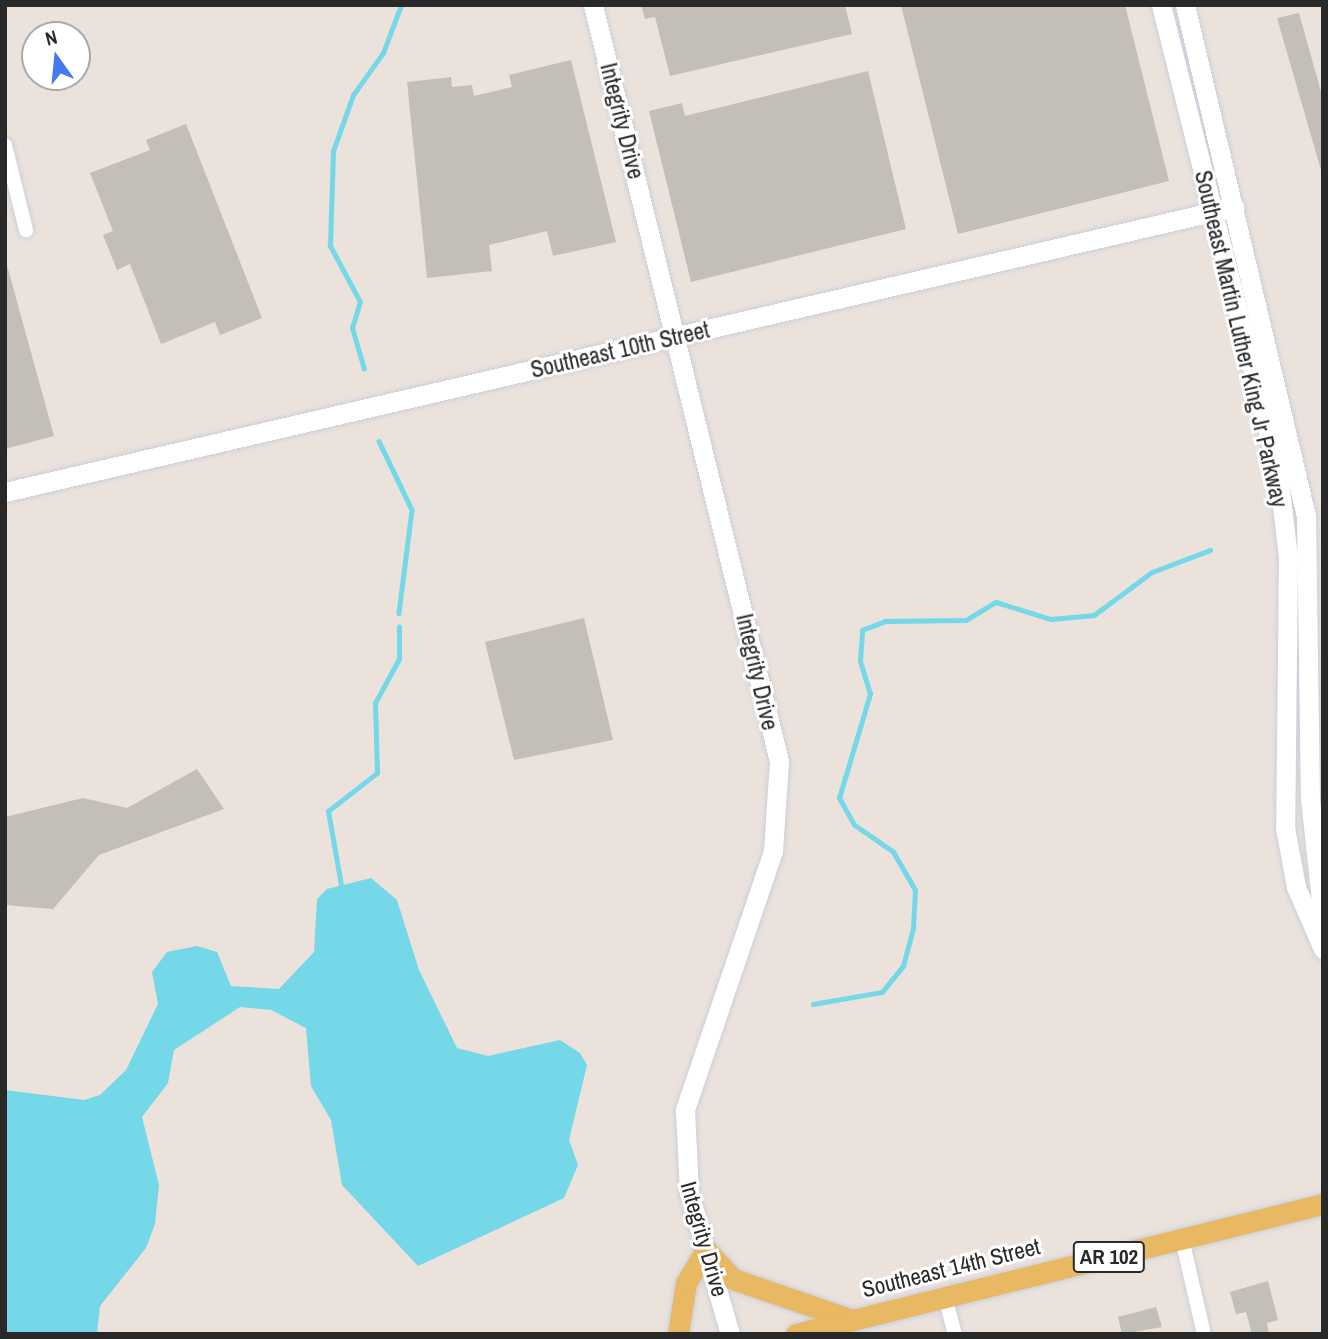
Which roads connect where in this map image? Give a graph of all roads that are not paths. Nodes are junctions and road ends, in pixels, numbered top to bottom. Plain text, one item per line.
1 (593, 5) edge
2 (1161, 5) edge
3 (1185, 5) edge
4 (5, 145) edge
5 (1234, 207) junction
6 (1212, 213) junction
7 (26, 230) dead end
8 (676, 337) junction
9 (5, 492) edge
10 (1316, 922) junction
11 (1323, 949) edge
12 (1323, 1204) edge
13 (1182, 1239) junction
14 (706, 1250) junction
15 (945, 1297) junction
16 (852, 1320) junction
17 (678, 1334) edge
18 (730, 1334) edge
19 (796, 1334) edge
20 (955, 1334) edge
21 (1204, 1334) edge

1 - 8 street, Integrity Drive
2 - 6 street, Southeast Martin Luther King Jr Parkway
3 - 5 street, Southeast Martin Luther King Jr Parkway
4 - 7 street
5 - 6 street, Southeast 10th Street
5 - 10 street, Southeast Martin Luther King Jr Parkway
6 - 8 street, Southeast 10th Street
6 - 10 street, Southeast Martin Luther King Jr Parkway
8 - 9 street, Southeast 10th Street
8 - 14 street, Integrity Drive
10 - 11 street, Southeast Martin Luther King Jr Parkway
12 - 13 main road, Southeast 14th Street / AR 102
13 - 15 main road, Southeast 14th Street / AR 102
13 - 21 street
14 - 16 main road
14 - 17 main road
14 - 18 street, Integrity Drive
15 - 16 main road, Southeast 14th Street / AR 102
15 - 20 street
16 - 19 main road, Southeast 14th Street / AR 102

